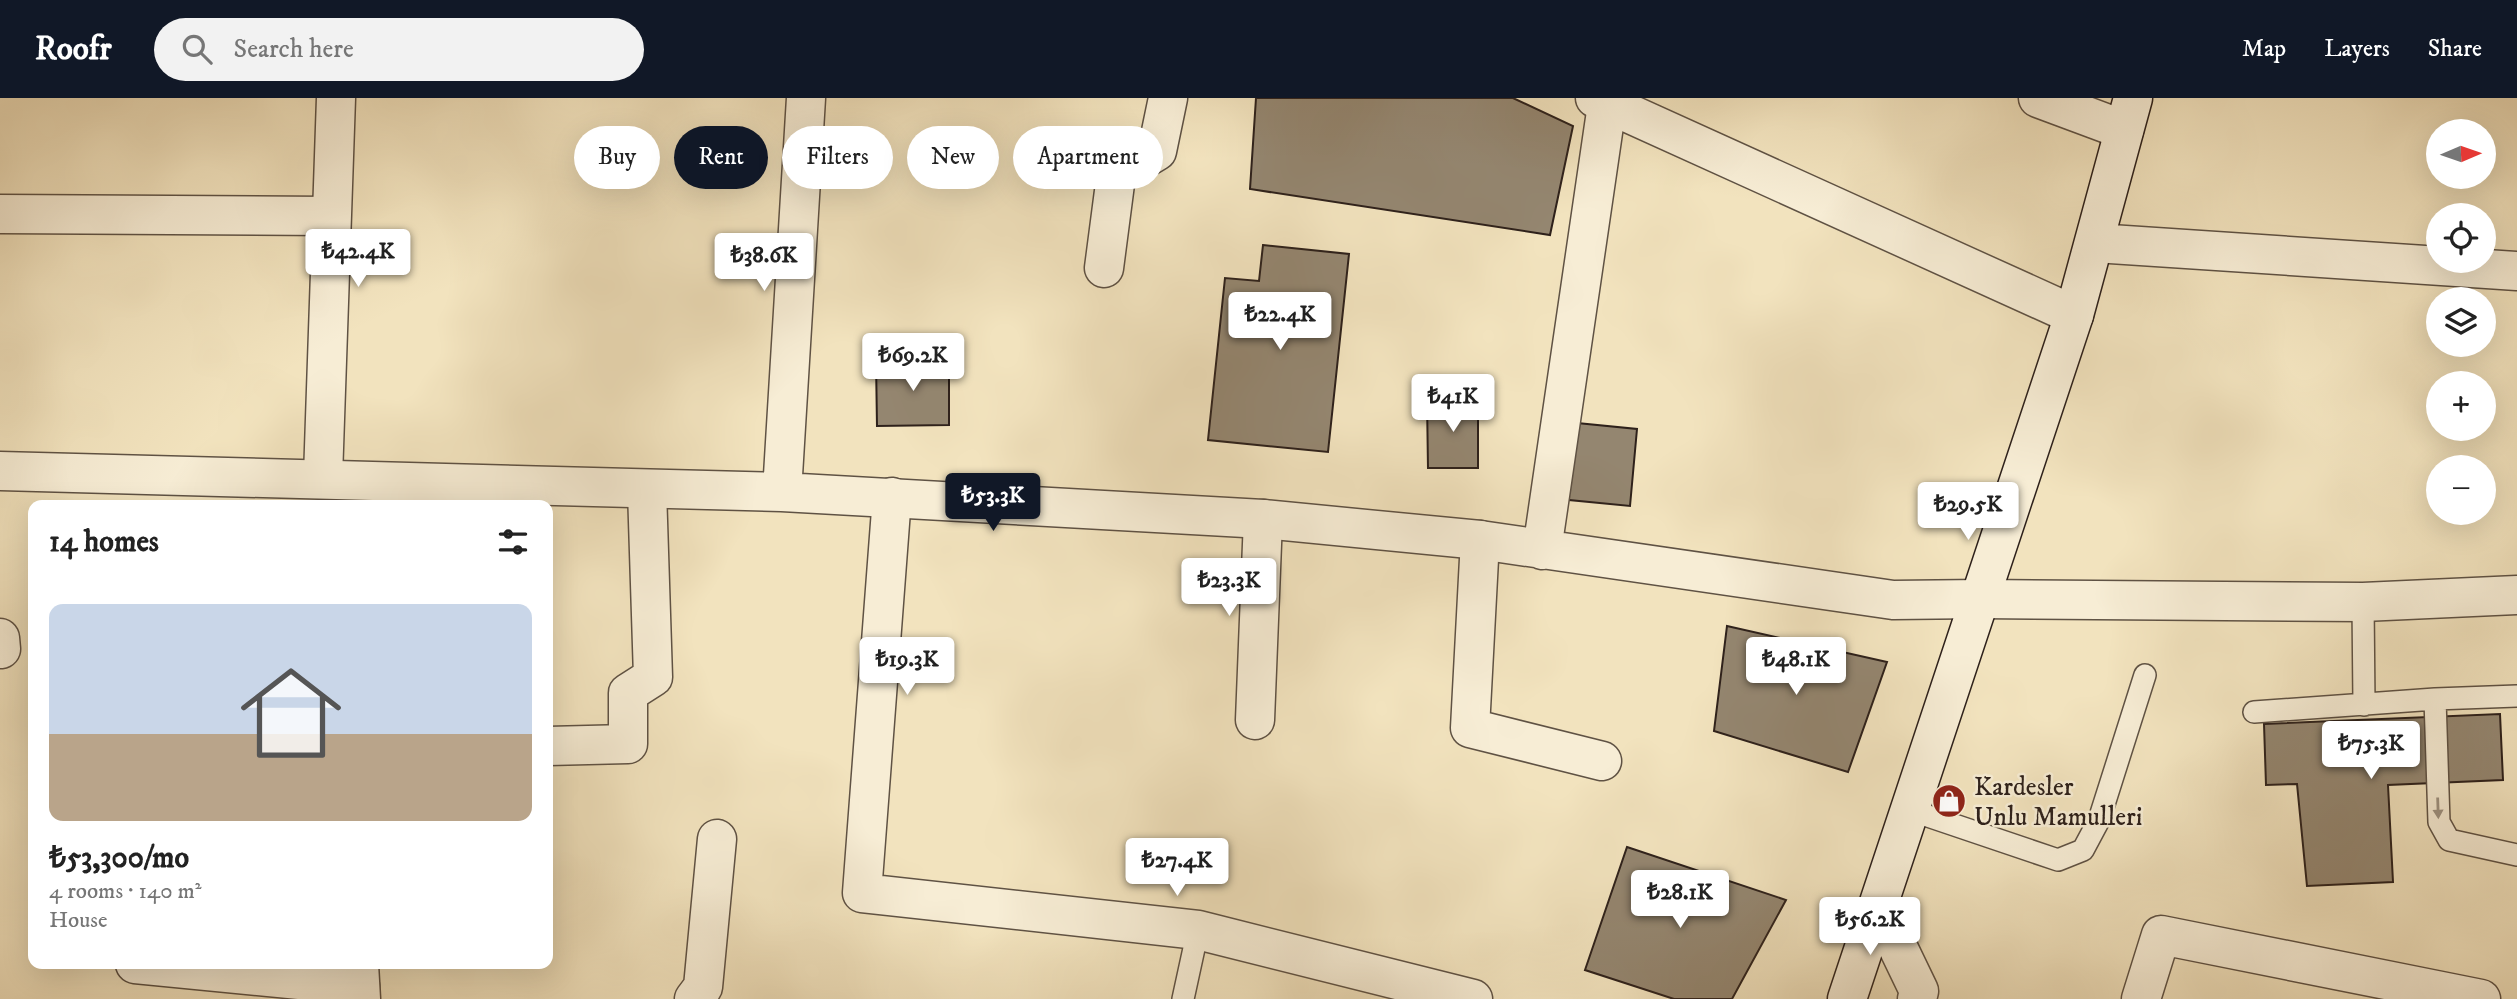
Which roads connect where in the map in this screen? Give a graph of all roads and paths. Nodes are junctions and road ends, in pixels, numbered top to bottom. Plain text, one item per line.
1 (336, 98) edge
2 (806, 98) edge
3 (1168, 98) edge
4 (2038, 98) edge
5 (1603, 100) edge
6 (2128, 114) edge
7 (0, 214) edge
8 (330, 216) junction
9 (2095, 243) junction
10 (1104, 268) dead end
11 (2517, 271) edge
12 (2074, 315) junction
13 (0, 471) edge
14 (647, 490) junction
15 (324, 492) edge
16 (782, 492) junction
17 (892, 497) junction
18 (1263, 519) junction
19 (1480, 540) junction
20 (1542, 550) junction
21 (2517, 595) edge
22 (1981, 599) junction
23 (2364, 602) junction
24 (0, 638) edge
25 (1, 649) edge
26 (2145, 675) dead end
27 (2517, 696) edge
28 (2435, 699) junction
29 (2364, 705) junction
30 (2254, 712) dead end
31 (1255, 720) dead end
32 (553, 746) edge
33 (1602, 761) dead end
34 (1910, 810) junction
35 (717, 839) dead end
36 (2517, 855) edge
37 (1878, 908) junction
38 (1198, 930) junction
39 (194, 969) edge
40 (360, 983) edge
41 (694, 999) edge
42 (1183, 999) edge
43 (1473, 999) edge
44 (1847, 999) edge
45 (1916, 999) edge
46 (2141, 999) edge
47 (2481, 999) edge

1 - 8 street
2 - 16 street
3 - 10 street
4 - 6 street
5 - 12 street
5 - 20 street
6 - 9 street
7 - 8 street
8 - 15 street
9 - 11 street
9 - 12 street
12 - 22 street
13 - 15 street
14 - 15 street
14 - 16 street
14 - 32 street
16 - 17 street
17 - 18 street
17 - 38 street
18 - 19 street
18 - 31 street
19 - 20 street
19 - 33 street
20 - 22 street
21 - 23 street
22 - 23 street
22 - 34 street
23 - 29 lane
24 - 25 street
26 - 34 lane
27 - 28 lane
28 - 29 lane
28 -> 36 lane
29 - 30 lane
34 - 37 street
35 - 41 street
37 - 44 street
37 - 45 street
38 - 42 lane
38 - 43 street
39 - 40 street
46 - 47 street

